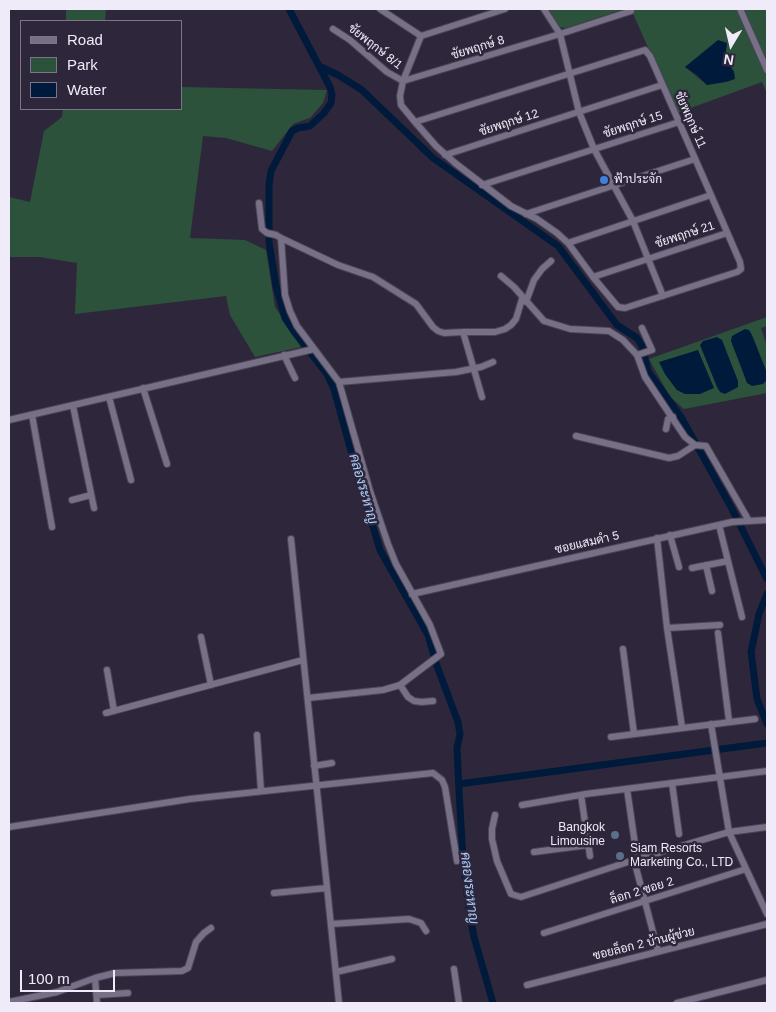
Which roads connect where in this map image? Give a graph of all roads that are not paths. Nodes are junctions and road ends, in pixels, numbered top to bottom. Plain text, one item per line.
1 (380, 9) edge
2 (505, 9) edge
3 (544, 9) edge
4 (740, 9) edge
5 (631, 11) dead end
6 (333, 30) dead end
7 (560, 34) junction
8 (421, 36) junction
9 (767, 70) edge
10 (569, 74) junction
11 (404, 81) junction
12 (662, 85) junction
13 (579, 112) junction
14 (415, 122) junction
15 (679, 122) junction
16 (594, 149) junction
17 (445, 155) junction
18 (695, 159) junction
19 (482, 185) junction
20 (615, 185) junction
21 (711, 195) junction
22 (259, 203) dead end
23 (526, 214) junction
24 (633, 221) junction
25 (727, 233) junction
26 (278, 236) junction
27 (568, 243) junction
28 (649, 259) junction
29 (551, 261) dead end
30 (501, 276) dead end
31 (592, 277) junction
32 (663, 296) junction
33 (524, 300) junction
34 (642, 328) dead end
35 (463, 332) junction
36 (310, 350) junction
37 (284, 355) junction
38 (637, 355) junction
39 (493, 362) dead end
40 (473, 369) junction
41 (295, 378) dead end
42 (339, 382) junction
43 (143, 388) junction
44 (109, 397) junction
45 (482, 397) dead end
46 (72, 406) junction
47 (32, 415) junction
48 (673, 417) junction
49 (9, 420) edge
50 (666, 429) dead end
51 (576, 436) dead end
52 (695, 445) junction
53 (167, 464) dead end
54 (131, 480) dead end
55 (91, 495) junction
56 (72, 500) dead end
57 (94, 508) dead end
58 (767, 520) edge
59 (749, 521) junction
60 (719, 525) junction
61 (52, 527) dead end
62 (670, 535) junction
63 (658, 538) junction
64 (291, 539) dead end
65 (728, 561) junction
66 (706, 565) junction
67 (679, 567) dead end
68 (692, 568) dead end
69 (712, 591) dead end
70 (412, 594) junction
71 (742, 617) dead end
72 (720, 625) dead end
73 (667, 628) junction
74 (718, 633) dead end
75 (202, 637) dead end
76 (623, 649) dead end
77 (303, 660) junction
78 (107, 670) dead end
79 (211, 685) junction
80 (400, 685) junction
81 (308, 698) junction
82 (433, 701) dead end
83 (755, 718) dead end
84 (729, 722) junction
85 (711, 724) junction
86 (682, 727) junction
87 (634, 734) junction
88 (257, 735) dead end
89 (610, 737) dead end
90 (332, 763) dead end
91 (314, 766) junction
92 (767, 770) edge
93 (718, 778) junction
94 (672, 783) junction
95 (316, 784) junction
96 (627, 789) junction
97 (261, 791) junction
98 (581, 795) junction
99 (522, 805) dead end
100 (495, 815) dead end
101 (767, 826) edge
102 (9, 827) edge
103 (729, 832) junction
104 (679, 834) dead end
105 (588, 845) junction
106 (636, 851) dead end
107 (534, 852) dead end
108 (590, 856) dead end
109 (634, 860) junction
110 (457, 861) dead end
111 (746, 869) junction
112 (327, 888) junction
113 (274, 893) dead end
114 (645, 902) junction
115 (767, 914) edge
116 (331, 924) junction
117 (767, 924) edge
118 (211, 928) dead end
119 (426, 931) dead end
120 (544, 933) dead end
121 (658, 951) junction
122 (392, 959) dead end
123 (454, 969) dead end
124 (336, 972) junction
125 (95, 978) junction
126 (767, 980) edge
127 (526, 986) dead end
128 (128, 993) dead end
129 (96, 995) junction
130 (9, 1002) edge
131 (97, 1003) edge
132 (339, 1003) edge
133 (459, 1003) edge
134 (677, 1003) edge

1 - 8 street
2 - 8 street
3 - 7 street
4 - 9 street
5 - 7 street, ชัยพฤกษ์ 8
6 - 11 street, ชัยพฤกษ์ 8/1
7 - 10 street
7 - 11 street, ชัยพฤกษ์ 8
8 - 11 street
10 - 12 street, ชัยพฤกษ์ 11
10 - 13 street
10 - 14 street
11 - 14 street
12 - 13 street, ชัยพฤกษ์ 12
12 - 15 street, ชัยพฤกษ์ 11
13 - 16 street
13 - 17 street, ชัยพฤกษ์ 12
14 - 17 street
15 - 16 street, ชัยพฤกษ์ 15
15 - 18 street, ชัยพฤกษ์ 11
16 - 19 street, ชัยพฤกษ์ 15
16 - 20 street
17 - 19 street
18 - 20 street
18 - 21 street, ชัยพฤกษ์ 11
19 - 23 street
20 - 23 street
20 - 24 street
21 - 24 street
21 - 25 street, ชัยพฤกษ์ 11
22 - 26 street
23 - 27 street
24 - 27 street
24 - 28 street
25 - 28 street, ชัยพฤกษ์ 21
25 - 32 street, ชัยพฤกษ์ 11
26 - 35 street
26 - 36 street
27 - 31 street
28 - 31 street, ชัยพฤกษ์ 21
28 - 32 street
29 - 33 street
30 - 33 street
31 - 32 street
33 - 35 street
33 - 38 street
34 - 38 street
35 - 40 street
36 - 37 street
36 - 42 street
37 - 41 street
37 - 43 street
38 - 48 street
39 - 40 street
40 - 42 street
40 - 45 street
42 - 70 street
43 - 44 street
43 - 53 street
44 - 46 street
44 - 54 street
46 - 47 street
46 - 55 street
47 - 49 street
47 - 61 street
48 - 50 street
48 - 52 street
51 - 52 street
52 - 59 street
55 - 56 street
55 - 57 street
58 - 59 street, ซอยแสมดำ 5
59 - 60 street, ซอยแสมดำ 5
60 - 62 street, ซอยแสมดำ 5
60 - 65 street
62 - 63 street, ซอยแสมดำ 5
62 - 67 street
63 - 70 street, ซอยแสมดำ 5
63 - 73 street
64 - 77 street
65 - 66 street
65 - 71 street
66 - 68 street
66 - 69 street
70 - 80 street
72 - 73 street
73 - 86 street
74 - 84 street
75 - 79 street
76 - 87 street
77 - 79 street
77 - 81 street
78 - 79 street
80 - 81 street
80 - 82 street
81 - 91 street
83 - 84 street
84 - 85 street
85 - 86 street
85 - 93 street
86 - 87 street
87 - 89 street
88 - 97 street
90 - 91 street
91 - 95 street
92 - 93 street
93 - 94 street
93 - 103 street
94 - 96 street
94 - 104 street
95 - 97 street
95 - 110 street
95 - 112 street
96 - 98 street
96 - 106 street
97 - 102 street
98 - 99 street
98 - 105 street
100 - 109 street
101 - 103 street
103 - 109 street
103 - 111 street
105 - 107 street
105 - 108 street
109 - 114 street
111 - 114 street, ล็อก 2 ซอย 2
111 - 115 street
112 - 113 street
112 - 116 street
114 - 120 street, ล็อก 2 ซอย 2
114 - 121 street
116 - 119 street
116 - 124 street
117 - 121 street, ซอยล็อก 2 บ้านผู้ช่วย
118 - 125 street
121 - 127 street, ซอยล็อก 2 บ้านผู้ช่วย
122 - 124 street
123 - 133 street
124 - 132 street
125 - 129 street
125 - 130 street
126 - 134 street
128 - 129 street
129 - 131 street

